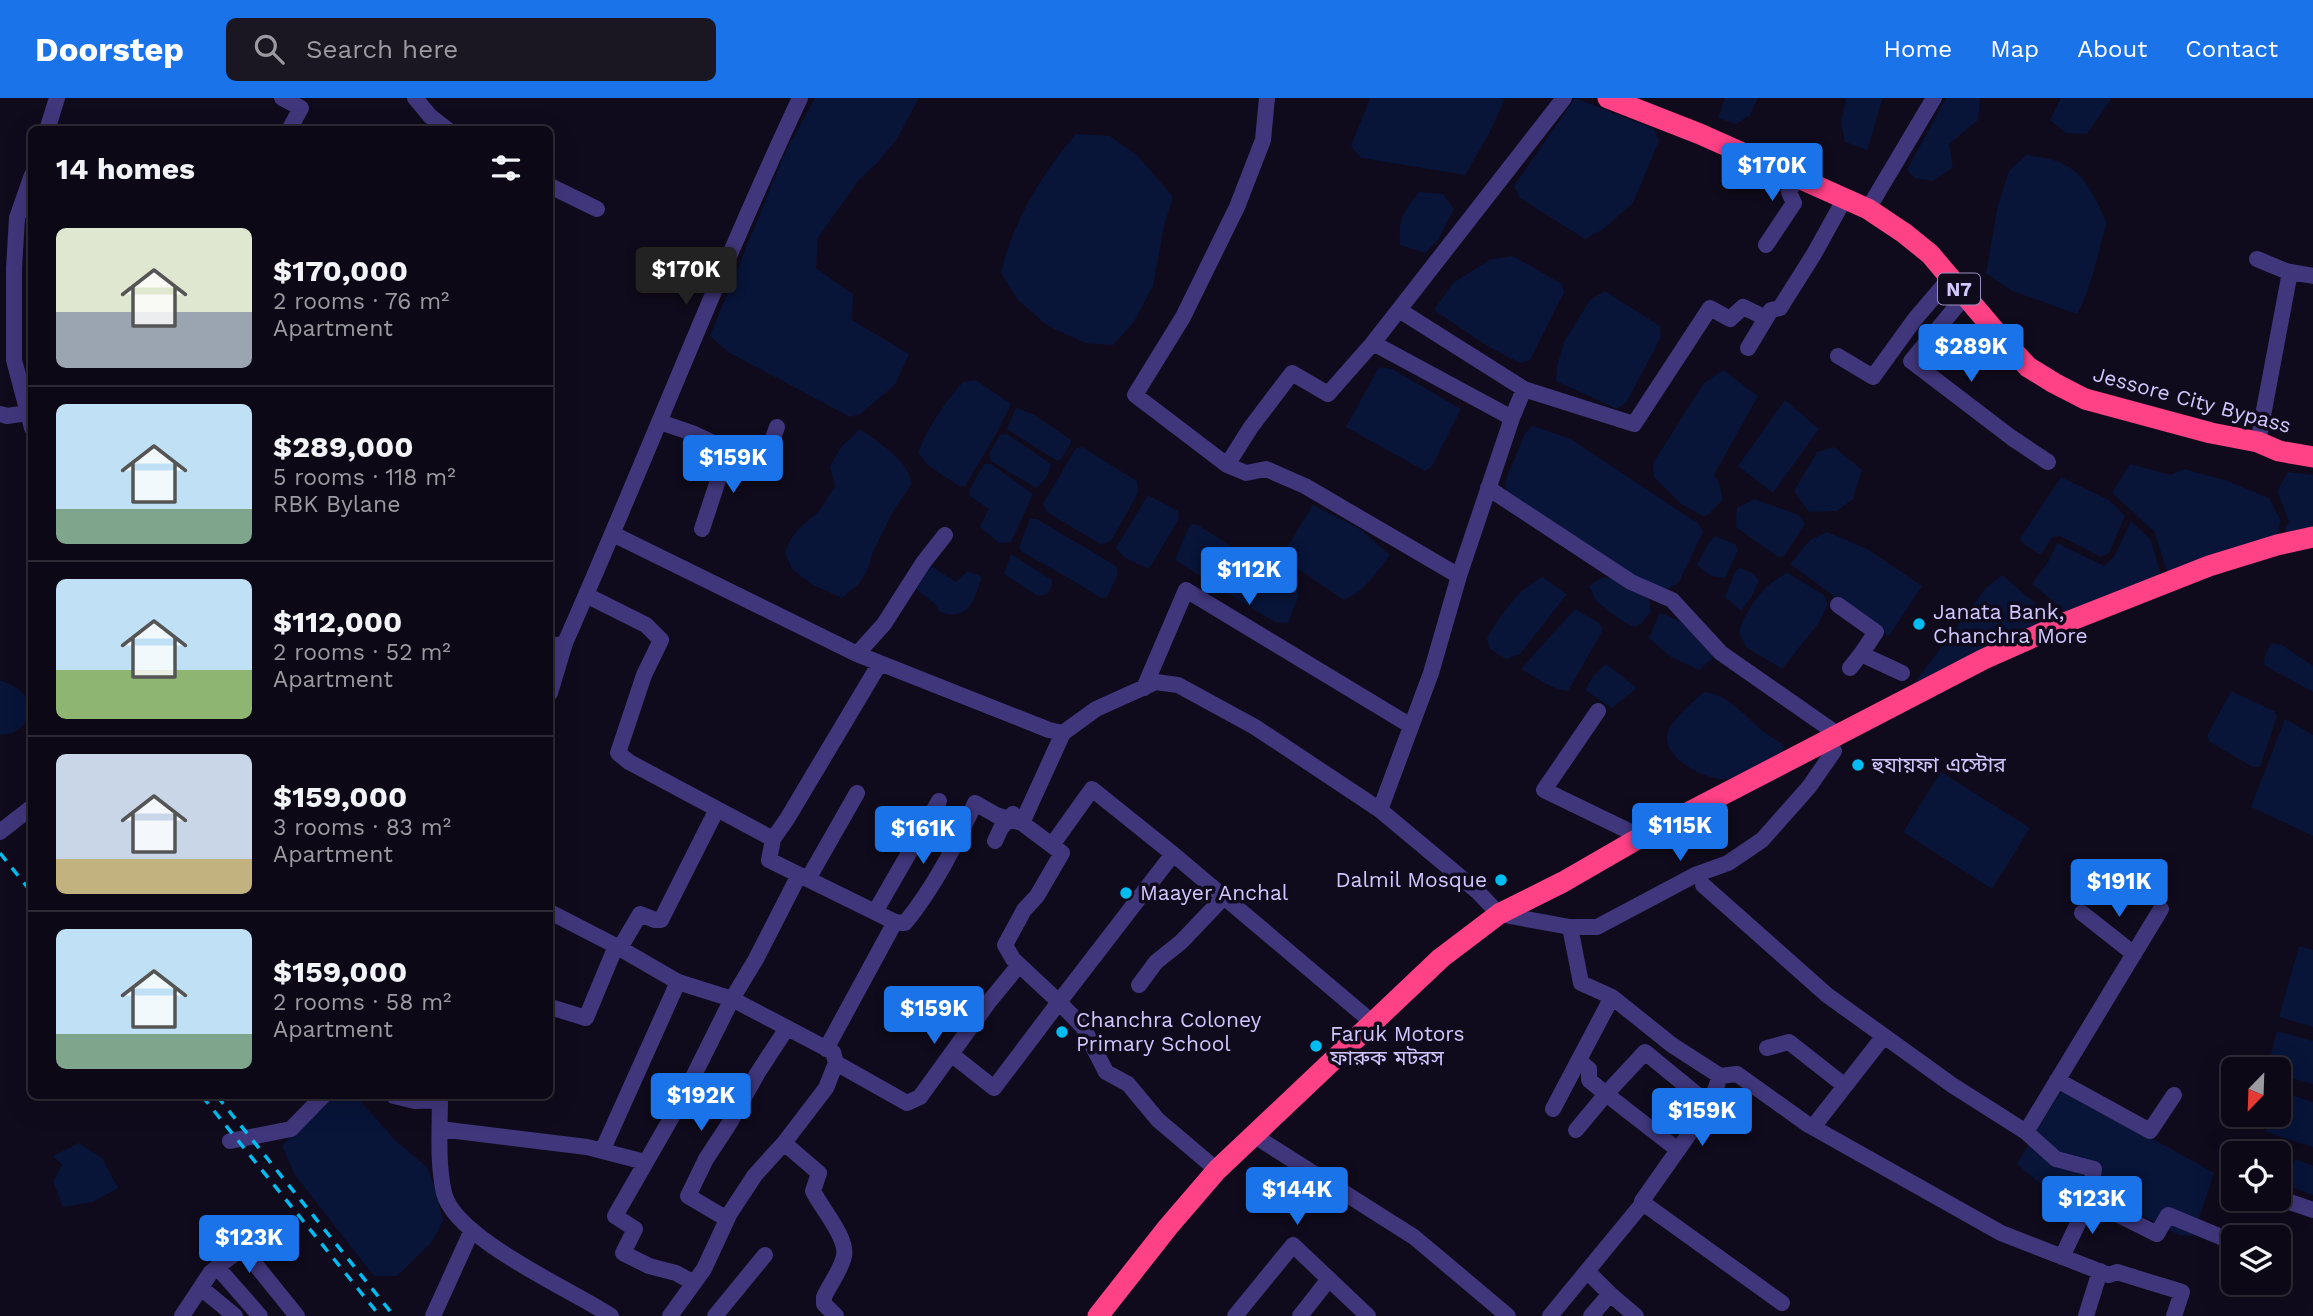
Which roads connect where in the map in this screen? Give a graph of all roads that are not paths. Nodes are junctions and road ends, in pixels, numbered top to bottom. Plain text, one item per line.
1 (57, 98) edge
2 (282, 98) edge
3 (415, 98) edge
4 (800, 98) edge
5 (1267, 98) edge
6 (1564, 98) edge
7 (1608, 98) edge
8 (1934, 98) edge
9 (48, 126) edge
10 (291, 126) edge
11 (443, 126) edge
12 (1797, 177) junction
13 (28, 186) edge
14 (553, 187) edge
15 (1845, 198) junction
16 (597, 209) dead end
17 (1868, 209) junction
18 (0, 222) edge
19 (16, 235) junction
20 (1766, 245) dead end
21 (2257, 259) dead end
22 (2290, 272) junction
23 (2313, 276) edge
24 (1950, 278) junction
25 (1965, 296) junction
26 (1399, 310) junction
27 (1373, 344) junction
28 (1894, 348) junction
29 (1838, 356) dead end
30 (1911, 361) junction
31 (1524, 389) junction
32 (28, 408) edge
33 (28, 411) edge
34 (0, 414) edge
35 (1511, 418) junction
36 (660, 422) junction
37 (777, 427) dead end
38 (2258, 442) junction
39 (728, 450) junction
40 (2313, 457) edge
41 (2048, 462) dead end
42 (1227, 465) junction
43 (1488, 488) junction
44 (702, 529) dead end
45 (614, 534) junction
46 (945, 535) dead end
47 (2313, 537) edge
48 (2313, 548) edge
49 (1459, 576) junction
50 (586, 595) junction
51 (1838, 606) dead end
52 (557, 645) edge
53 (857, 654) junction
54 (1861, 654) junction
55 (880, 663) junction
56 (1850, 668) dead end
57 (553, 672) edge
58 (1902, 673) dead end
59 (1144, 688) junction
60 (1598, 711) dead end
61 (1411, 726) junction
62 (1063, 733) junction
63 (1837, 743) junction
64 (857, 793) dead end
65 (939, 801) dead end
66 (1032, 801) junction
67 (717, 809) junction
68 (28, 810) edge
69 (1380, 810) junction
70 (1022, 823) junction
71 (0, 832) edge
72 (1642, 837) junction
73 (773, 839) junction
74 (995, 841) dead end
75 (1052, 845) junction
76 (1173, 854) junction
77 (803, 877) junction
78 (1703, 885) dead end
79 (1224, 897) junction
80 (2161, 909) dead end
81 (874, 912) junction
82 (2082, 913) dead end
83 (553, 914) edge
84 (1508, 915) junction
85 (895, 922) junction
86 (1570, 927) junction
87 (618, 947) junction
88 (2134, 954) junction
89 (1019, 965) junction
90 (678, 982) junction
91 (1139, 985) dead end
92 (1612, 997) junction
93 (732, 999) junction
94 (1059, 1002) junction
95 (553, 1008) edge
96 (1372, 1022) junction
97 (787, 1028) junction
98 (1884, 1036) junction
99 (1768, 1048) dead end
100 (826, 1049) junction
101 (951, 1054) junction
102 (1578, 1060) junction
103 (836, 1063) junction
104 (1720, 1076) junction
105 (2057, 1080) junction
106 (1846, 1086) junction
107 (1606, 1094) junction
108 (2174, 1095) dead end
109 (320, 1099) edge
110 (407, 1099) edge
111 (432, 1099) edge
112 (440, 1099) edge
113 (1712, 1107) junction
114 (1553, 1109) dead end
115 (1813, 1127) junction
116 (440, 1129) junction
117 (1576, 1130) dead end
118 (2026, 1132) junction
119 (1261, 1140) junction
120 (230, 1141) dead end
121 (784, 1143) junction
122 (603, 1149) junction
123 (1678, 1150) junction
124 (645, 1162) junction
125 (1217, 1170) junction
126 (2088, 1200) junction
127 (1642, 1201) dead end
128 (2291, 1202) edge
129 (2313, 1210) edge
130 (727, 1219) junction
131 (472, 1230) junction
132 (2221, 1237) edge
133 (765, 1255) dead end
134 (2062, 1257) junction
135 (217, 1267) junction
136 (1587, 1271) junction
137 (2100, 1271) junction
138 (1329, 1279) junction
139 (694, 1283) junction
140 (201, 1288) junction
141 (275, 1288) junction
142 (1610, 1294) junction
143 (1782, 1303) dead end
144 (251, 1313) edge
145 (721, 1314) edge
146 (182, 1316) edge
147 (236, 1316) edge
148 (297, 1316) edge
149 (433, 1316) edge
150 (611, 1316) edge
151 (670, 1316) edge
152 (836, 1316) edge
153 (1098, 1316) edge
154 (1111, 1316) edge
155 (1235, 1316) edge
156 (1300, 1316) edge
157 (1367, 1316) edge
158 (1508, 1316) edge
159 (1550, 1316) edge
160 (1591, 1316) edge
161 (1636, 1316) edge
162 (2085, 1316) edge
163 (2174, 1316) edge

1 - 9 street
2 - 10 street
3 - 11 street
4 - 36 street
5 - 42 street
6 - 26 street
7 - 12 highway, Jessore City Bypass / N7
8 - 17 street
12 - 15 highway, Jessore City Bypass / N7
12 - 20 street
13 - 19 street
14 - 16 street
15 - 17 highway, Jessore City Bypass / N7
15 - 31 street
17 - 24 highway, Jessore City Bypass / N7
18 - 19 street
19 - 32 street
21 - 22 street
22 - 23 street
22 - 38 street
24 - 25 highway, Jessore City Bypass / N7
24 - 28 street
25 - 30 street
25 - 38 highway, Jessore City Bypass / N7
26 - 27 street
26 - 31 street
27 - 35 street
27 - 42 street
28 - 29 street
28 - 30 street
30 - 41 street
31 - 35 street
33 - 34 street
35 - 43 street
36 - 39 street
36 - 45 street
37 - 39 street
38 - 40 highway, Jessore City Bypass / N7
39 - 44 street
42 - 49 street
43 - 49 street
43 - 63 street
45 - 50 street
45 - 53 street
46 - 53 street
47 - 63 highway
48 - 63 highway
49 - 61 street
50 - 52 street
50 - 67 street
51 - 54 street
52 - 57 street
53 - 55 street
54 - 56 street
54 - 58 street
55 - 62 street
55 - 73 street
59 - 61 street
59 - 62 street
59 - 69 street
60 - 72 street
61 - 69 street
62 - 66 street
63 - 72 highway
63 - 84 highway
63 - 86 street
64 - 77 street
65 - 81 street
66 - 70 street
66 - 74 street
67 - 73 street
67 - 87 street
68 - 71 street
69 - 84 street
70 - 75 street
70 - 85 street
72 - 84 highway
73 - 77 street
75 - 76 street
75 - 89 street
76 - 79 street
76 - 94 street
77 - 81 street
77 - 93 street
78 - 98 street
79 - 91 street
79 - 96 street
80 - 88 street
81 - 85 street
82 - 88 street
83 - 87 street
84 - 86 street
84 - 96 highway
84 - 119 highway
85 - 100 street
86 - 92 street
87 - 90 street
87 - 95 street
88 - 105 street
89 - 94 street
89 - 101 street
90 - 93 street
90 - 122 street
92 - 102 street
92 - 104 street
93 - 97 street
93 - 124 street
94 - 101 street
94 - 125 street
96 - 125 highway
97 - 100 street
97 - 130 street
98 - 106 street
98 - 118 street
99 - 106 street
100 - 103 street
101 - 103 street
102 - 107 street
102 - 114 street
103 - 121 street
104 - 113 street
104 - 115 street
105 - 108 street
105 - 118 street
106 - 115 street
107 - 113 street
107 - 117 street
107 - 123 street
109 - 120 street
110 - 111 street
112 - 116 street
113 - 123 street
115 - 134 street
116 - 122 street
116 - 131 street
118 - 126 street
119 - 154 highway
119 - 158 street
121 - 130 street
121 - 152 street
122 - 124 street
123 - 127 street
124 - 139 street
125 - 153 highway
126 - 132 street
126 - 134 street
128 - 129 street
130 - 139 street
131 - 149 street
131 - 150 street
133 - 145 street
134 - 137 street
135 - 140 street
135 - 141 street
135 - 144 street
136 - 142 street
136 - 143 street
136 - 159 street
137 - 162 street
137 - 163 street
138 - 155 street
138 - 156 street
138 - 157 street
139 - 151 street
140 - 146 street
140 - 147 street
141 - 144 street
141 - 148 street
142 - 160 street
142 - 161 street

